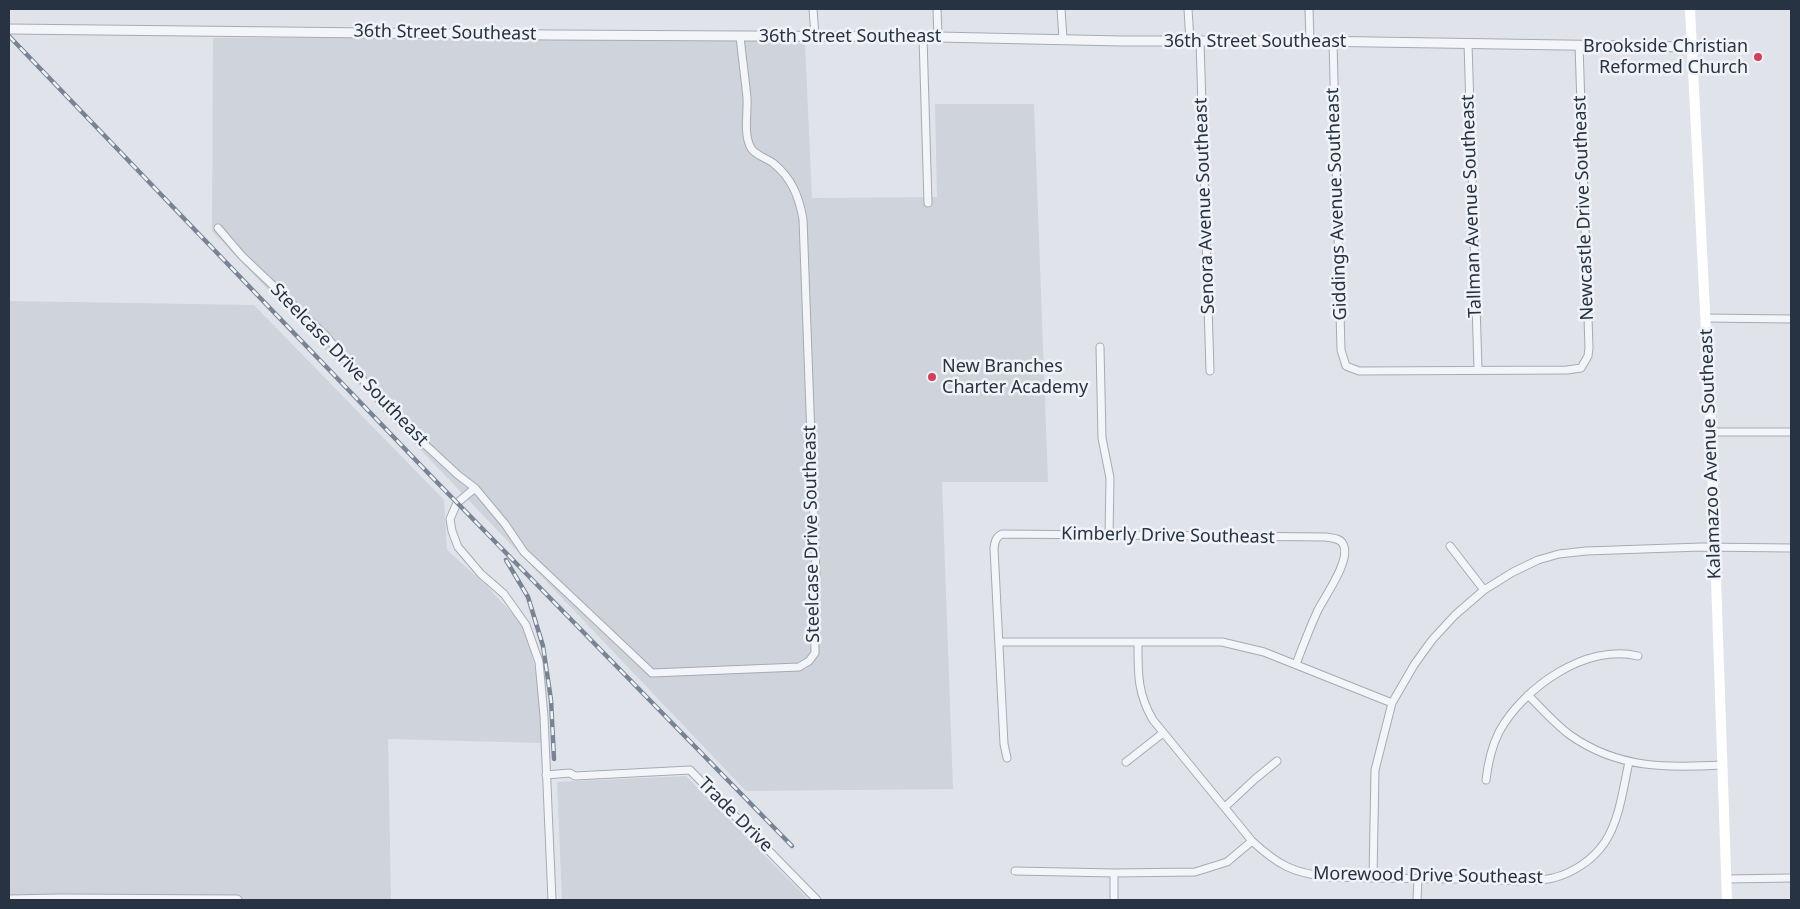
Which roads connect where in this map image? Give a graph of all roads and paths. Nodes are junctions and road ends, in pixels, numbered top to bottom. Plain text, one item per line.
1 (813, 9) edge
2 (937, 9) edge
3 (1061, 9) edge
4 (1188, 9) edge
5 (1309, 9) edge
6 (1690, 9) edge
7 (9, 29) edge
8 (740, 36) junction
9 (815, 36) junction
10 (923, 37) junction
11 (938, 37) junction
12 (1063, 39) junction
13 (1190, 41) junction
14 (1200, 41) junction
15 (1310, 41) junction
16 (1333, 42) junction
17 (1468, 43) junction
18 (1579, 45) junction
19 (1692, 46) junction
20 (928, 203) dead end
21 (218, 228) dead end
22 (1705, 318) junction
23 (1791, 319) edge
24 (1100, 347) dead end
25 (1478, 369) junction
26 (1210, 371) dead end
27 (1711, 432) junction
28 (1791, 432) edge
29 (475, 488) junction
30 (1109, 536) junction
31 (1450, 546) dead end
32 (1714, 547) junction
33 (1791, 548) edge
34 (1484, 590) junction
35 (999, 642) junction
36 (1138, 642) junction
37 (1638, 656) dead end
38 (1296, 664) junction
39 (1528, 695) junction
40 (1392, 703) junction
41 (1163, 733) junction
42 (1007, 758) dead end
43 (1277, 761) dead end
44 (1126, 762) dead end
45 (1629, 762) junction
46 (1722, 765) junction
47 (546, 774) junction
48 (1486, 780) dead end
49 (1225, 807) junction
50 (1252, 841) junction
51 (1015, 871) dead end
52 (1114, 874) junction
53 (1373, 878) junction
54 (1791, 878) edge
55 (1418, 879) junction
56 (1727, 880) junction
57 (9, 900) edge
58 (237, 900) edge
59 (552, 900) edge
60 (817, 900) edge
61 (1114, 900) edge
62 (1417, 900) edge
63 (1727, 900) edge

1 - 9 street
2 - 11 street
3 - 12 street
4 - 13 street
5 - 15 street
6 - 19 main road, Kalamazoo Avenue Southeast
7 - 8 street, 36th Street Southeast
8 - 9 street, 36th Street Southeast
8 - 29 street, Steelcase Drive Southeast
9 - 10 street, 36th Street Southeast
10 - 11 street, 36th Street Southeast
10 - 20 street
11 - 12 street, 36th Street Southeast
12 - 13 street, 36th Street Southeast
13 - 14 street, 36th Street Southeast
14 - 15 street, 36th Street Southeast
14 - 26 street, Senora Avenue Southeast
15 - 16 street, 36th Street Southeast
16 - 17 street, 36th Street Southeast
16 - 25 street, Giddings Avenue Southeast
17 - 18 street, 36th Street Southeast
17 - 25 street, Tallman Avenue Southeast
18 - 19 street, 36th Street Southeast
18 - 25 street, Newcastle Drive Southeast
19 - 22 main road, Kalamazoo Avenue Southeast
21 - 29 street, Steelcase Drive Southeast
22 - 23 street
22 - 27 main road, Kalamazoo Avenue Southeast
24 - 30 street
27 - 28 street
27 - 32 main road, Kalamazoo Avenue Southeast
29 - 47 street
30 - 35 street, Kimberly Drive Southeast
30 - 38 street, Kimberly Drive Southeast
31 - 34 street
32 - 33 street
32 - 34 street
32 - 46 main road, Kalamazoo Avenue Southeast
34 - 40 street
35 - 36 street
35 - 42 street
36 - 38 street
36 - 41 street, Morewood Drive Southeast
37 - 39 street
38 - 40 street
39 - 45 street
39 - 48 street
40 - 53 street
41 - 44 street
41 - 49 street, Morewood Drive Southeast
43 - 49 street
45 - 46 street
45 - 55 street, Morewood Drive Southeast
46 - 56 main road, Kalamazoo Avenue Southeast
47 - 59 street
47 - 60 street, Trade Drive
49 - 50 street, Morewood Drive Southeast
50 - 52 street
50 - 53 street, Morewood Drive Southeast
51 - 52 street
52 - 61 street
53 - 55 street, Morewood Drive Southeast
54 - 56 street
55 - 62 street
56 - 63 main road, Kalamazoo Avenue Southeast
57 - 58 street

